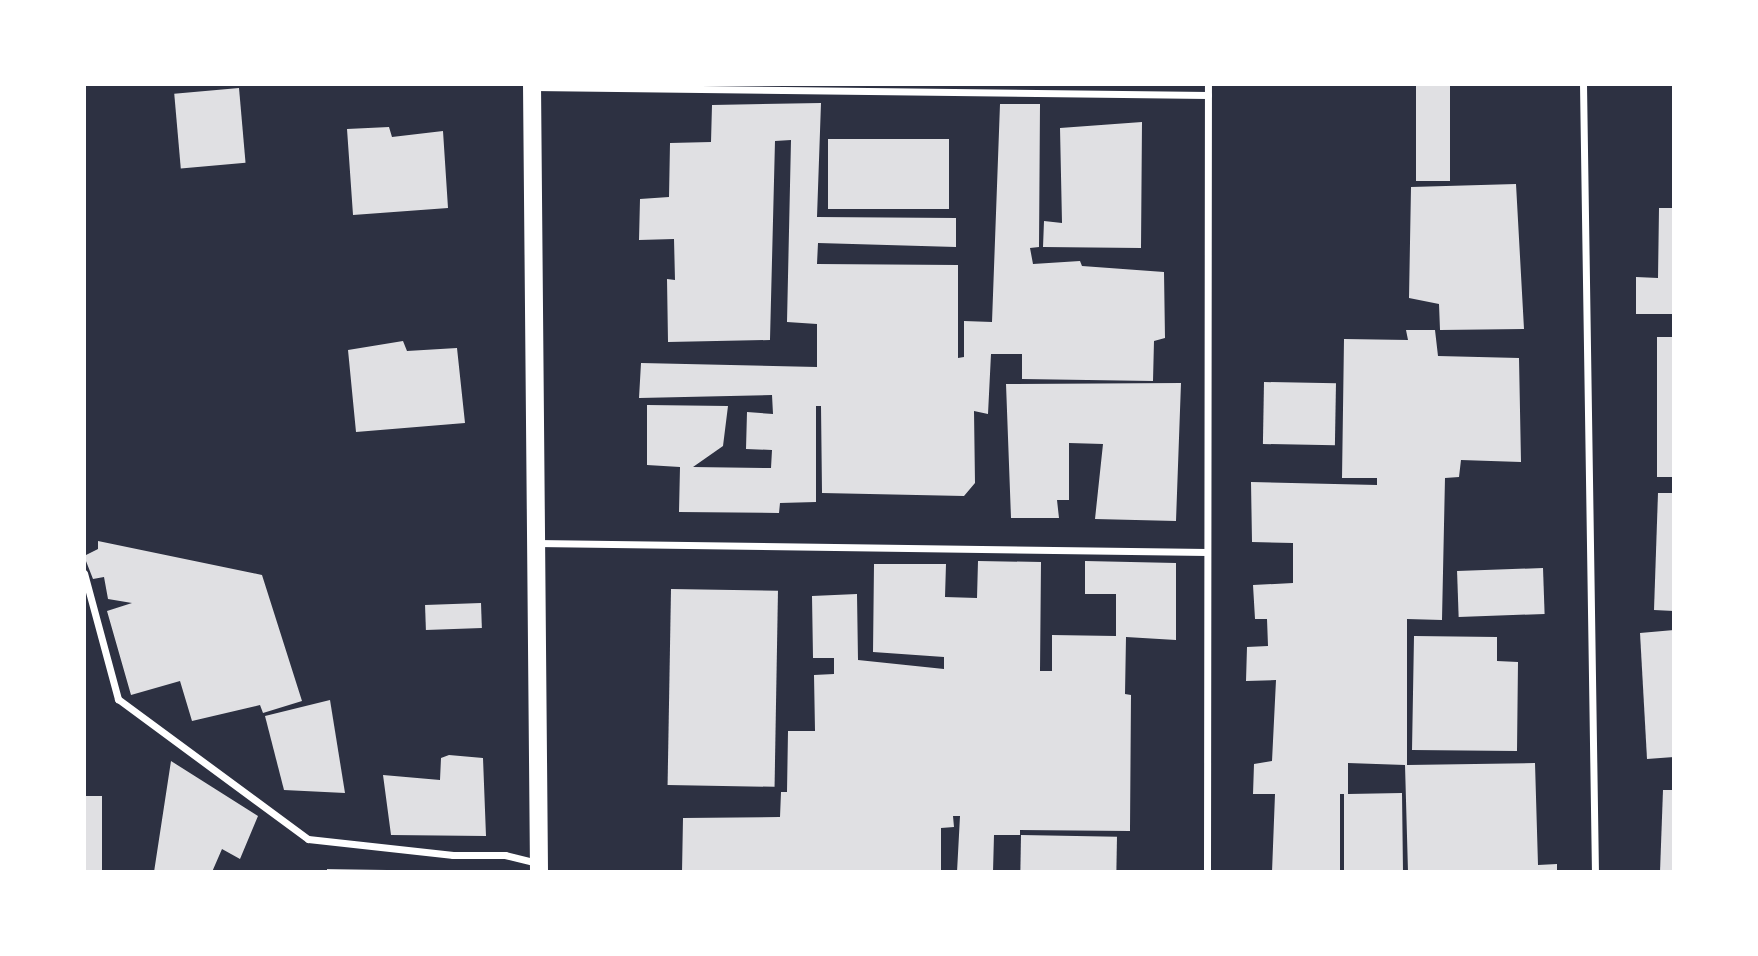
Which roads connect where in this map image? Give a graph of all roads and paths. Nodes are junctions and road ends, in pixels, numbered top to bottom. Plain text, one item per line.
1 (1208, 84) edge
2 (1583, 84) edge
3 (531, 85) edge
4 (1208, 94) junction
5 (533, 543) junction
6 (1208, 552) junction
7 (84, 573) edge
8 (539, 868) edge
9 (1207, 872) edge
10 (1595, 872) edge

1 - 4 street
2 - 10 street
3 - 4 street
3 - 5 main road
4 - 6 street
5 - 6 street
5 - 8 main road
6 - 9 street
7 - 8 street

